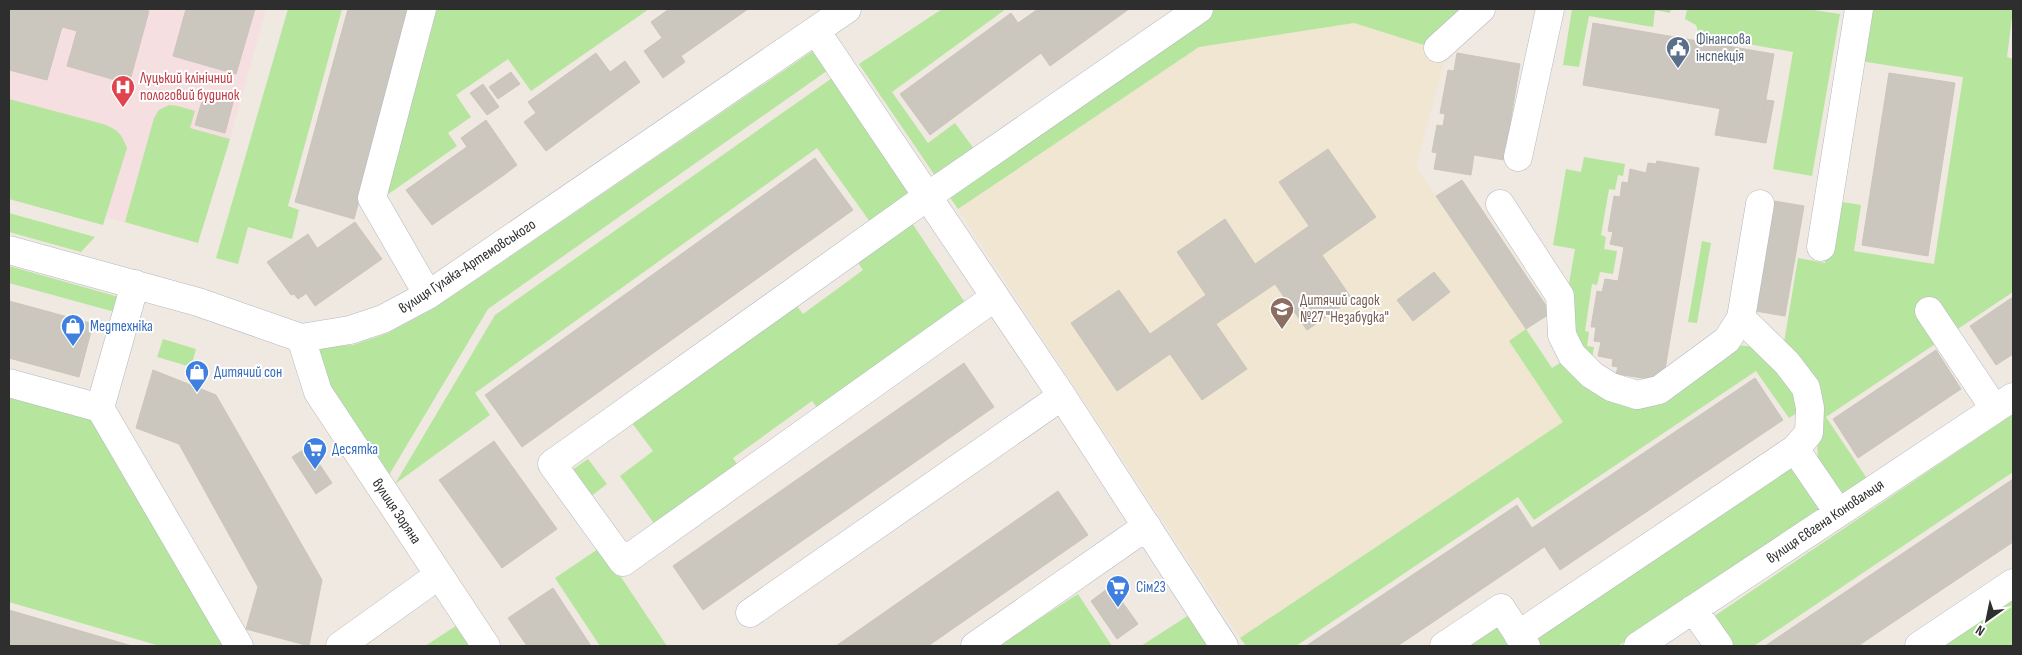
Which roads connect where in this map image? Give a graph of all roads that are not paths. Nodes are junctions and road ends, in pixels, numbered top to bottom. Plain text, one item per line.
1 (422, 9) edge
2 (848, 9) edge
3 (1199, 9) edge
4 (1481, 9) edge
5 (1550, 9) edge
6 (1859, 9) edge
7 (816, 31) junction
8 (1438, 48) dead end
9 (1518, 157) dead end
10 (928, 196) junction
11 (1500, 204) dead end
12 (1760, 204) dead end
13 (1821, 247) dead end
14 (9, 250) edge
15 (135, 284) junction
16 (428, 294) junction
17 (995, 296) junction
18 (1929, 311) dead end
19 (1741, 318) junction
20 (301, 338) junction
21 (9, 384) edge
22 (1062, 396) junction
23 (2004, 402) edge
24 (100, 408) junction
25 (1796, 449) junction
26 (1838, 512) junction
27 (1147, 526) junction
28 (439, 575) junction
29 (2013, 583) edge
30 (1693, 609) junction
31 (750, 613) dead end
32 (1522, 640) edge
33 (239, 646) edge
34 (340, 646) edge
35 (486, 646) edge
36 (975, 646) edge
37 (1224, 646) edge
38 (1444, 646) edge
39 (1638, 646) edge
40 (1719, 646) edge
41 (1919, 646) edge

1 - 16 street
2 - 7 street, вулиця Гулака-Артемовського
3 - 10 street
4 - 8 street
5 - 9 street
6 - 13 street
7 - 10 street
7 - 16 street, вулиця Гулака-Артемовського
10 - 17 street
10 - 17 street
11 - 19 street
12 - 19 street
14 - 15 street, вулиця Гулака-Артемовського
15 - 20 street, вулиця Гулака-Артемовського
15 - 24 street
16 - 20 street, вулиця Гулака-Артемовського
17 - 22 street
18 - 23 street
19 - 25 street
20 - 28 street, вулиця Зоряна
21 - 24 street
22 - 27 street
22 - 31 street
23 - 26 street, вулиця Євгена Коновальця
24 - 33 street
25 - 26 street
25 - 32 street
26 - 30 street, вулиця Євгена Коновальця
27 - 36 street
27 - 37 street
28 - 34 street
28 - 35 street, вулиця Зоряна
29 - 41 street
30 - 39 street, вулиця Євгена Коновальця
30 - 40 street
32 - 38 street

